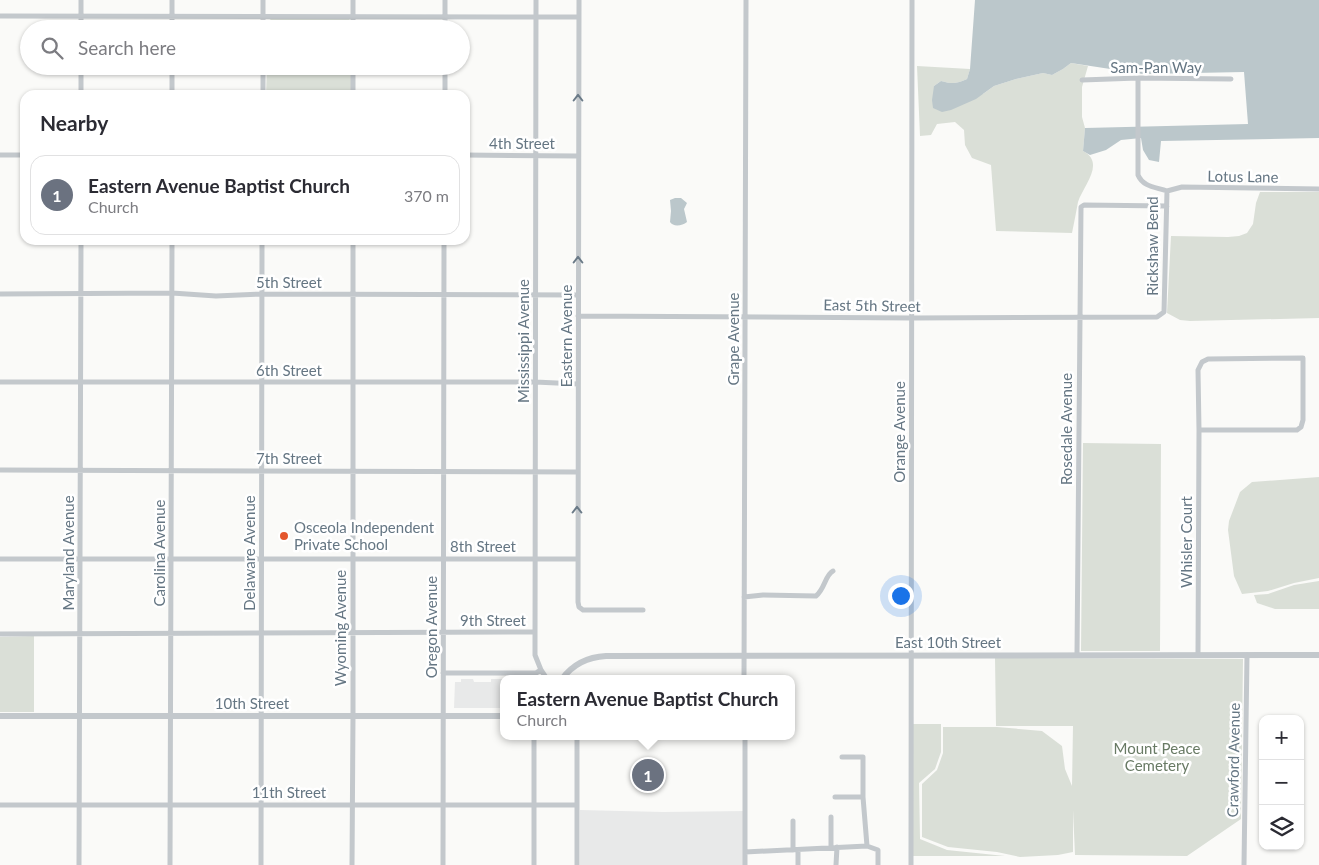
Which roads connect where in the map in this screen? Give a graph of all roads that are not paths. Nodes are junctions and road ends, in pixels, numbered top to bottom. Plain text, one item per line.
1 (81, 0) edge
2 (172, 0) edge
3 (264, 0) edge
4 (353, 0) edge
5 (445, 0) edge
6 (536, 0) edge
7 (578, 0) edge
8 (746, 0) edge
9 (912, 0) edge
10 (0, 16) edge
11 (81, 16) junction
12 (172, 16) junction
13 (264, 16) junction
14 (353, 16) junction
15 (445, 16) junction
16 (536, 17) junction
17 (579, 17) junction
18 (81, 20) edge
19 (172, 20) edge
20 (264, 20) edge
21 (353, 20) edge
22 (445, 20) edge
23 (81, 75) edge
24 (172, 75) edge
25 (263, 75) edge
26 (353, 75) edge
27 (445, 75) edge
28 (1138, 78) junction
29 (1231, 79) dead end
30 (1082, 80) dead end
31 (81, 90) edge
32 (172, 90) edge
33 (263, 90) edge
34 (353, 90) edge
35 (445, 90) edge
36 (0, 155) edge
37 (20, 155) edge
38 (470, 155) edge
39 (536, 156) junction
40 (578, 156) junction
41 (1319, 189) edge
42 (1167, 191) junction
43 (1167, 206) junction
44 (81, 245) edge
45 (172, 245) edge
46 (262, 245) edge
47 (353, 245) edge
48 (444, 245) edge
49 (0, 294) edge
50 (80, 294) junction
51 (172, 294) junction
52 (262, 294) junction
53 (353, 294) junction
54 (444, 294) junction
55 (535, 295) junction
56 (578, 295) junction
57 (1164, 312) joint
58 (578, 316) junction
59 (746, 316) junction
60 (912, 318) junction
61 (1079, 318) junction
62 (172, 381) junction
63 (0, 382) edge
64 (81, 382) junction
65 (261, 382) junction
66 (535, 382) junction
67 (353, 383) junction
68 (444, 383) junction
69 (578, 384) junction
70 (1199, 430) junction
71 (0, 470) edge
72 (80, 470) junction
73 (171, 470) junction
74 (261, 470) junction
75 (353, 471) junction
76 (444, 471) junction
77 (535, 471) junction
78 (578, 472) junction
79 (535, 558) junction
80 (0, 559) edge
81 (80, 559) junction
82 (171, 559) junction
83 (261, 559) junction
84 (352, 559) junction
85 (444, 559) junction
86 (577, 559) junction
87 (833, 571) dead end
88 (744, 597) junction
89 (643, 610) dead end
90 (352, 632) junction
91 (444, 632) junction
92 (535, 632) junction
93 (171, 633) junction
94 (261, 633) junction
95 (0, 634) edge
96 (80, 634) junction
97 (1077, 654) junction
98 (1198, 654) junction
99 (1247, 654) junction
100 (911, 655) junction
101 (1319, 655) edge
102 (744, 656) junction
103 (541, 670) junction
104 (443, 673) junction
105 (544, 675) edge
106 (565, 675) edge
107 (744, 675) edge
108 (80, 715) junction
109 (0, 716) edge
110 (171, 716) junction
111 (261, 716) junction
112 (354, 716) junction
113 (500, 716) edge
114 (443, 717) junction
115 (534, 740) edge
116 (577, 740) edge
117 (745, 740) edge
118 (842, 757) dead end
119 (835, 796) dead end
120 (864, 797) junction
121 (171, 804) junction
122 (261, 804) junction
123 (443, 804) junction
124 (0, 805) edge
125 (80, 805) junction
126 (352, 805) junction
127 (534, 805) junction
128 (577, 805) junction
129 (830, 817) dead end
130 (793, 821) dead end
131 (867, 846) junction
132 (834, 847) junction
133 (795, 850) junction
134 (745, 852) junction
135 (79, 865) edge
136 (170, 865) edge
137 (261, 865) edge
138 (352, 865) edge
139 (443, 865) edge
140 (534, 865) edge
141 (577, 865) edge
142 (745, 865) edge
143 (798, 865) edge
144 (836, 865) edge
145 (878, 865) edge
146 (911, 865) edge
147 (1244, 865) edge

1 - 11 street
2 - 12 street
3 - 13 street
4 - 14 street
5 - 15 street
6 - 16 street, Mississippi Avenue
7 - 17 street, Eastern Avenue
8 - 59 street, Grape Avenue
9 - 60 street, Orange Avenue
10 - 11 street
11 - 12 street
11 - 18 street
12 - 13 street
12 - 19 street
13 - 14 street
13 - 20 street
14 - 15 street
14 - 21 street
15 - 16 street
15 - 22 street
16 - 17 street
16 - 39 street, Mississippi Avenue
40 -> 17 street, Eastern Avenue
23 - 31 street
24 - 32 street
25 - 33 street
26 - 34 street
27 - 35 street
28 - 29 street, Sam-Pan Way
28 - 30 street, Sam-Pan Way
28 - 42 street, Rickshaw Bend
36 - 37 street
38 - 39 street, 4th Street
39 - 40 street, 4th Street
39 - 55 street, Mississippi Avenue
56 -> 40 street, Eastern Avenue
41 - 42 street, Lotus Lane
42 - 43 street, Rickshaw Bend
43 - 57 street, Rickshaw Bend
43 - 61 street, Rosedale Avenue
44 - 50 street, Maryland Avenue
45 - 51 street, Carolina Avenue
46 - 52 street, Delaware Avenue
47 - 53 street, Wyoming Avenue
48 - 54 street, Oregon Avenue
49 - 50 street, 5th Street
50 - 51 street, 5th Street
50 - 64 street, Maryland Avenue
51 - 52 street, 5th Street
51 - 62 street, Carolina Avenue
52 - 53 street, 5th Street
52 - 65 street, Delaware Avenue
53 - 54 street, 5th Street
53 - 67 street, Wyoming Avenue
54 - 55 street, 5th Street
54 - 68 street, Oregon Avenue
55 - 56 street, 5th Street
55 - 66 street, Mississippi Avenue
56 - 58 street, Eastern Avenue
57 - 61 street, East 5th Street
58 - 59 street, East 5th Street
58 - 69 street, Eastern Avenue
59 - 60 street, East 5th Street
59 - 88 street, Grape Avenue
60 - 61 street, East 5th Street
60 - 100 street, Orange Avenue
61 - 97 street, Rosedale Avenue
62 - 64 street, 6th Street
62 - 65 street, 6th Street
62 - 73 street, Carolina Avenue
63 - 64 street, 6th Street
64 - 72 street, Maryland Avenue
65 - 67 street, 6th Street
65 - 74 street, Delaware Avenue
66 - 68 street, 6th Street
66 - 69 street, 6th Street
66 - 77 street, Mississippi Avenue
67 - 68 street, 6th Street
67 - 75 street, Wyoming Avenue
68 - 76 street, Oregon Avenue
69 - 78 street, Eastern Avenue
70 - 70 street, Whisler Court
70 - 98 street, Whisler Court
71 - 72 street, 7th Street
72 - 73 street, 7th Street
72 - 81 street, Maryland Avenue
73 - 74 street, 7th Street
73 - 82 street, Carolina Avenue
74 - 75 street, 7th Street
74 - 83 street, Delaware Avenue
75 - 76 street, 7th Street
75 - 84 street, Wyoming Avenue
76 - 77 street, 7th Street
76 - 85 street, Oregon Avenue
77 - 78 street, 7th Street
77 - 79 street, Mississippi Avenue
86 -> 78 street, Eastern Avenue
79 - 85 street, 8th Street
79 - 86 street, 8th Street
79 - 92 street, Mississippi Avenue
80 - 81 street, 8th Street
81 - 82 street, 8th Street
81 - 96 street, Maryland Avenue
82 - 83 street, 8th Street
82 - 93 street, Carolina Avenue
83 - 84 street, 8th Street
83 - 94 street, Delaware Avenue
84 - 85 street, 8th Street
84 - 90 street, Wyoming Avenue
85 - 91 street, Oregon Avenue
86 - 89 street, Eastern Avenue
87 - 88 street
88 - 102 street, Grape Avenue
90 - 91 street, 9th Street
90 - 94 street, 9th Street
90 - 112 street, Wyoming Avenue
91 - 92 street, 9th Street
91 - 104 street, Oregon Avenue
92 - 103 street, Mississippi Avenue
93 - 94 street, 9th Street
93 - 96 street, 9th Street
93 - 110 street, Carolina Avenue
94 - 111 street, Delaware Avenue
95 - 96 street, 9th Street
96 - 108 street, Maryland Avenue
97 - 98 street, East 10th Street
97 - 100 street, East 10th Street
98 - 99 street, East 10th Street
99 - 101 street, East 10th Street
99 - 147 street, Crawford Avenue
100 - 102 street, East 10th Street
100 - 146 street, Orange Avenue
102 - 106 street, East 10th Street
102 - 107 street, Grape Avenue
103 - 104 street
103 - 105 street, Mississippi Avenue
104 - 114 street, Oregon Avenue
108 - 109 street, 10th Street
108 - 110 street, 10th Street
108 - 125 street, Maryland Avenue
110 - 111 street, 10th Street
110 - 121 street, Carolina Avenue
111 - 112 street, 10th Street
111 - 122 street, Delaware Avenue
112 - 114 street, 10th Street
112 - 126 street, Wyoming Avenue
113 - 114 street, 10th Street
114 - 123 street, Oregon Avenue
115 - 127 street
116 - 128 street
117 - 134 street
118 - 120 street
119 - 120 street
120 - 131 street
121 - 122 street, 11th Street
121 - 125 street, 11th Street
121 - 136 street, Carolina Avenue
122 - 126 street, 11th Street
122 - 137 street, Delaware Avenue
123 - 126 street, 11th Street
123 - 127 street, 11th Street
123 - 139 street, Oregon Avenue
124 - 125 street, 11th Street
125 - 135 street, Maryland Avenue
126 - 138 street, Wyoming Avenue
127 - 128 street, 11th Street
127 - 140 street
128 - 141 street
129 - 132 street
130 - 133 street
131 - 132 street
131 - 145 street
132 - 133 street
132 - 144 street
133 - 134 street
133 - 143 street
134 - 142 street

